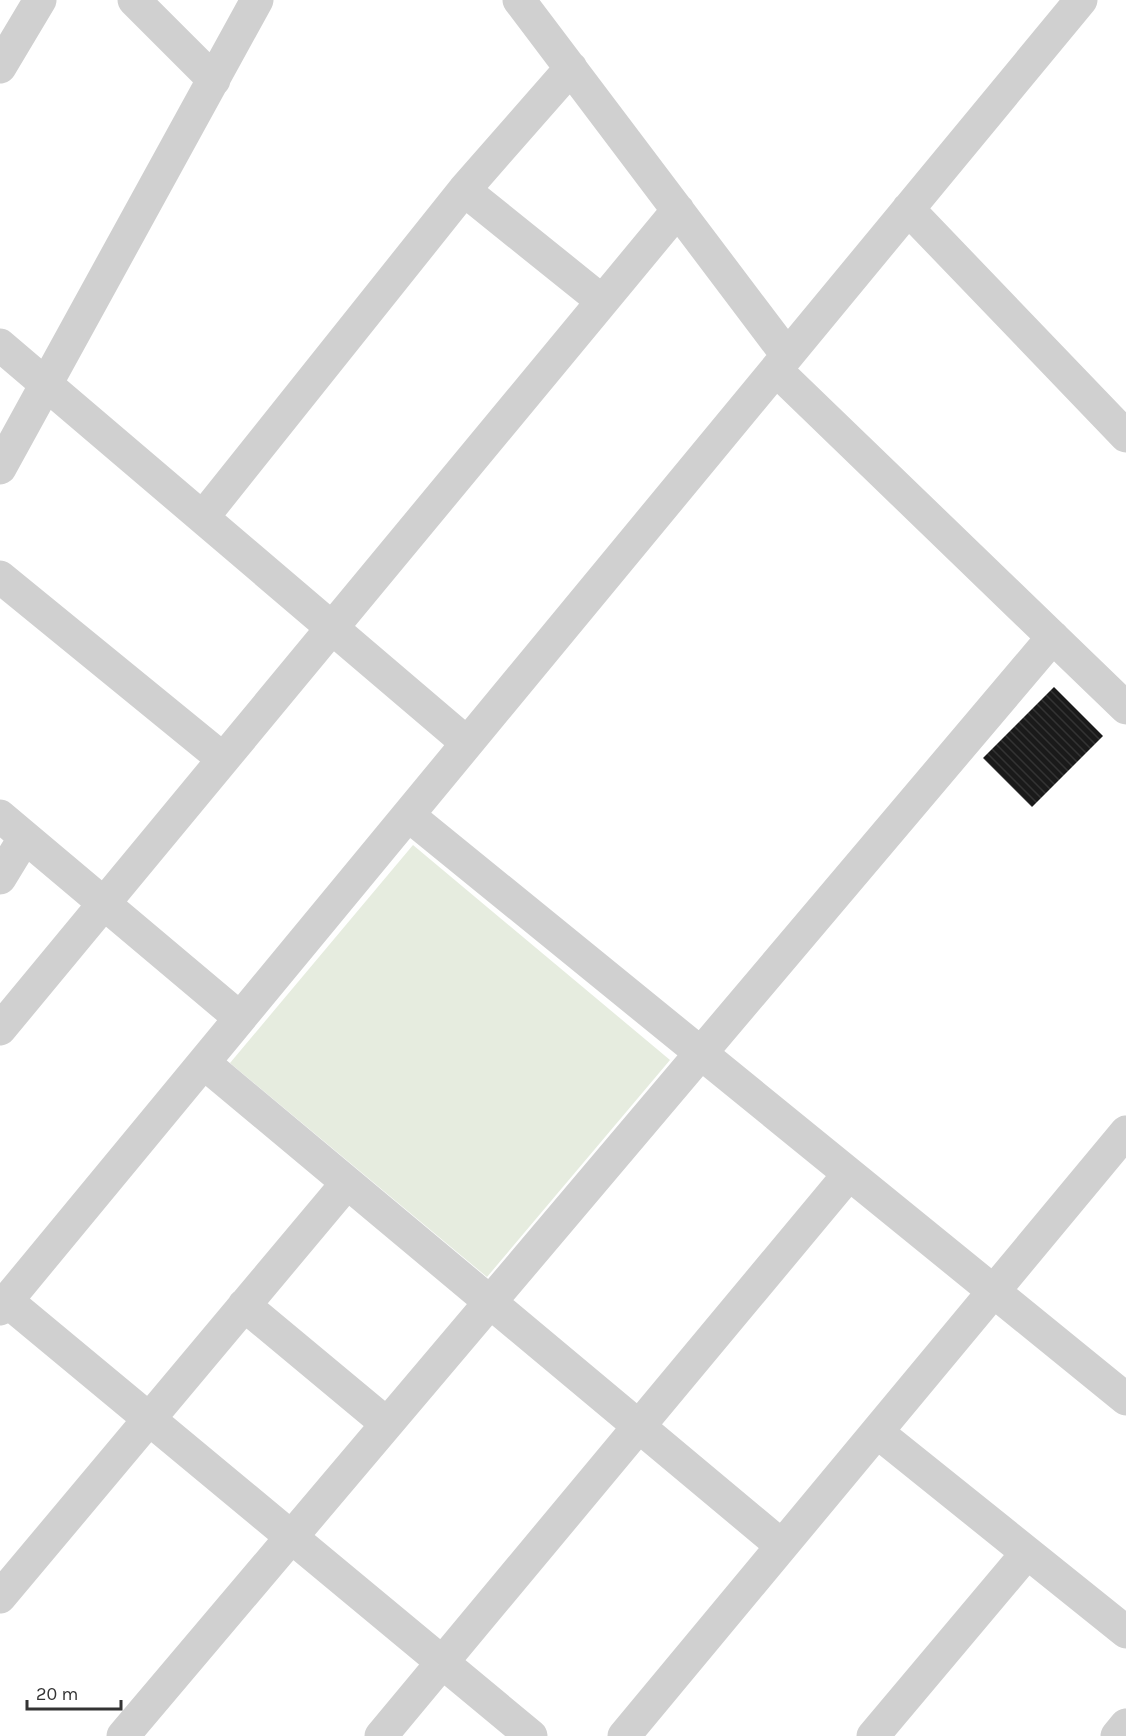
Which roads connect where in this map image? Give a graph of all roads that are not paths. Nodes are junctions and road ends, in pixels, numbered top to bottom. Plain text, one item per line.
1 (40, 0) edge
2 (134, 0) edge
3 (257, 0) edge
4 (519, 0) edge
5 (1081, 0) edge
6 (0, 67) edge
7 (571, 68) junction
8 (214, 80) junction
9 (464, 190) junction
10 (908, 209) junction
11 (678, 210) junction
12 (602, 301) junction
13 (0, 345) edge
14 (782, 362) junction
15 (46, 385) junction
16 (1126, 436) edge
17 (0, 468) edge
18 (203, 517) junction
19 (0, 577) edge
20 (332, 627) junction
21 (1053, 637) junction
22 (1126, 708) edge
23 (467, 743) junction
24 (223, 759) junction
25 (408, 815) junction
26 (0, 816) edge
27 (25, 837) junction
28 (0, 879) edge
29 (104, 903) junction
30 (240, 1018) junction
31 (0, 1029) edge
32 (701, 1053) junction
33 (204, 1063) junction
34 (1121, 1147) edge
35 (849, 1174) junction
36 (347, 1183) junction
37 (993, 1291) junction
38 (490, 1302) junction
39 (3, 1305) edge
40 (244, 1305) junction
41 (1126, 1399) edge
42 (149, 1419) junction
43 (387, 1424) junction
44 (639, 1427) junction
45 (877, 1432) junction
46 (291, 1537) junction
47 (782, 1546) junction
48 (1027, 1553) junction
49 (0, 1597) edge
50 (1126, 1632) edge
51 (442, 1662) junction
52 (1126, 1725) edge
53 (123, 1736) edge
54 (381, 1736) edge
55 (531, 1736) edge
56 (624, 1736) edge
57 (873, 1736) edge
58 (1117, 1736) edge

1 - 6 street
2 - 8 street
3 - 8 street
4 - 7 street
5 - 10 street
7 - 9 street
7 - 11 street
8 - 15 street
9 - 12 street
9 - 18 street
10 - 14 street
10 - 16 street
11 - 12 street
11 - 14 street
12 - 20 street
13 - 15 street
14 - 21 street
14 - 23 street
15 - 17 street
15 - 18 street
18 - 20 street
19 - 24 street
20 - 23 street
20 - 24 street
21 - 22 street
21 - 32 street
23 - 25 street
24 - 29 street
25 - 30 street
25 - 32 street
26 - 27 street
27 - 28 street
27 - 29 street
29 - 30 street
29 - 31 street
30 - 33 street
32 - 35 street
32 - 38 street
33 - 36 street
33 - 39 street
34 - 37 street
35 - 37 street
35 - 44 street
36 - 38 street
36 - 40 street
37 - 41 street
37 - 45 street
38 - 43 street
38 - 44 street
39 - 42 street
40 - 42 street
40 - 43 street
42 - 46 street
42 - 49 street
43 - 46 street
44 - 47 street
44 - 51 street
45 - 47 street
45 - 48 street
46 - 51 street
46 - 53 street
47 - 56 street
48 - 50 street
48 - 57 street
51 - 54 street
51 - 55 street
52 - 58 street

